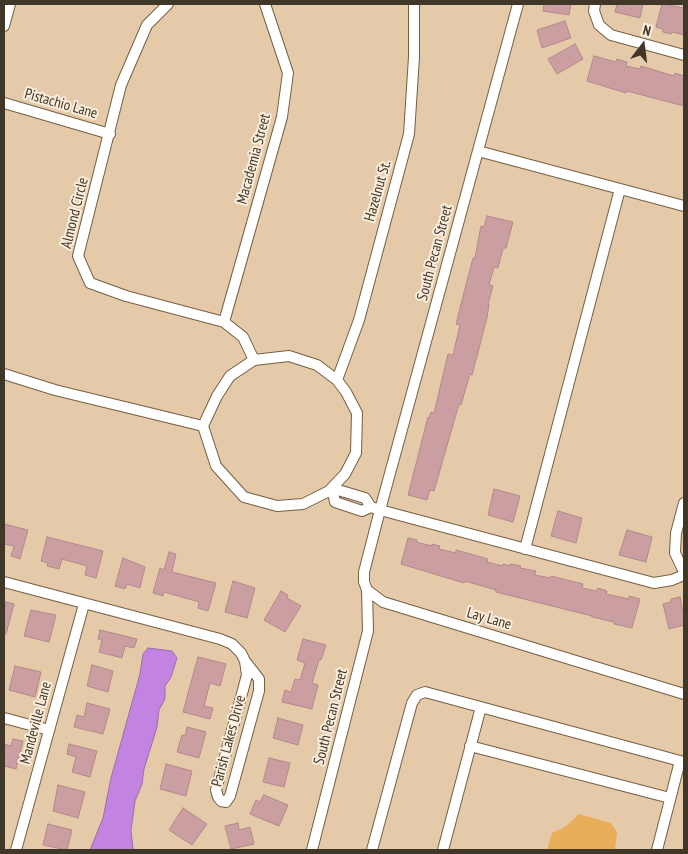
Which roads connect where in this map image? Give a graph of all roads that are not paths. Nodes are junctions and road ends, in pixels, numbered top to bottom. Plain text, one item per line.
1 (10, 4) edge
2 (168, 4) edge
3 (265, 4) edge
4 (414, 4) edge
5 (518, 4) edge
6 (595, 4) edge
7 (4, 26) edge
8 (684, 55) edge
9 (4, 103) edge
10 (110, 134) junction
11 (478, 151) junction
12 (620, 189) junction
13 (684, 206) edge
14 (224, 322) junction
15 (254, 360) junction
16 (4, 374) edge
17 (337, 380) junction
18 (203, 426) junction
19 (331, 492) junction
20 (684, 503) edge
21 (376, 508) junction
22 (525, 549) junction
23 (684, 573) edge
24 (4, 582) edge
25 (367, 590) junction
26 (84, 604) junction
27 (245, 662) junction
28 (684, 694) edge
29 (481, 707) junction
30 (4, 718) edge
31 (49, 730) junction
32 (470, 746) junction
33 (682, 762) edge
34 (670, 798) junction
35 (16, 850) edge
36 (312, 850) edge
37 (372, 850) edge
38 (443, 850) edge
39 (657, 850) edge

1 - 7 street
2 - 10 street, Almond Circle
3 - 14 street, Macademia Street
4 - 17 street, Hazelnut St.
5 - 11 street, South Pecan Street
6 - 8 street
9 - 10 street, Pistachio Lane
10 - 14 street, Almond Circle
11 - 12 street
11 - 21 street, South Pecan Street
12 - 13 street
12 - 22 street
14 - 15 street, Almond Circle
15 - 17 street
15 - 18 street
16 - 18 street
17 - 19 street
18 - 19 street
19 - 21 street
20 - 23 street
21 - 22 street
21 - 25 street
22 - 23 street
24 - 26 street, Parish Lakes Drive
25 - 28 street, Lay Lane
25 - 36 street, South Pecan Street
26 - 27 street, Parish Lakes Drive
26 - 31 street, Mandeville Lane
27 - 27 street, Parish Lakes Drive
29 - 32 street
29 - 33 street
29 - 37 street
30 - 31 street
31 - 35 street, Mandeville Lane
32 - 34 street
32 - 38 street
33 - 34 street
34 - 39 street

